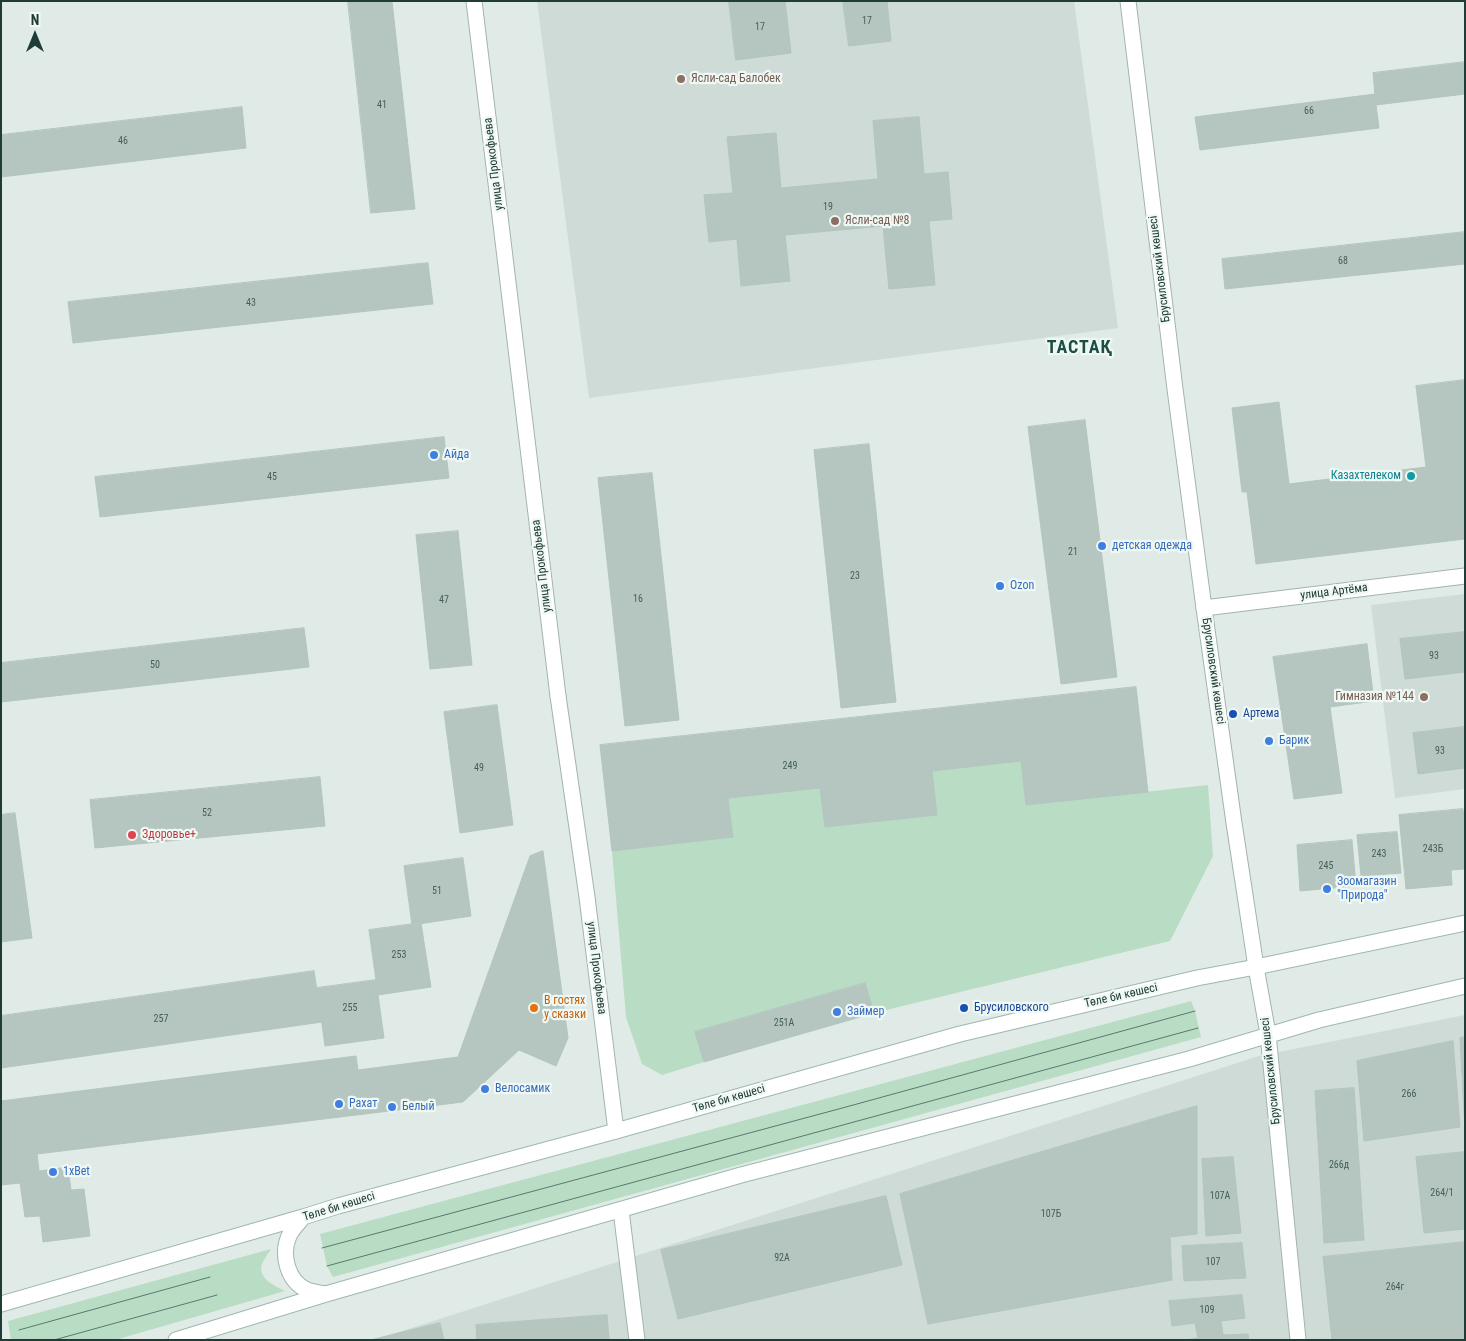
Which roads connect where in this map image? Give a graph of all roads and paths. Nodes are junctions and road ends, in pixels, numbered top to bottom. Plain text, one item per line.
1 (474, 1) edge
2 (1128, 1) edge
3 (1465, 576) edge
4 (1204, 608) junction
5 (1465, 922) edge
6 (1256, 967) junction
7 (1465, 986) edge
8 (1268, 1034) junction
9 (616, 1131) junction
10 (621, 1210) junction
11 (303, 1218) junction
12 (326, 1294) junction
13 (1, 1304) edge
14 (176, 1340) edge
15 (637, 1340) edge
16 (1298, 1340) edge

1 - 9 main road, улица Прокофьева
2 - 4 main road, Брусиловский көшесі
3 - 4 main road, улица Артёма
4 - 6 main road, Брусиловский көшесі
5 - 6 main road, Төле би көшесі
6 - 8 main road, Брусиловский көшесі
6 - 9 main road, Төле би көшесі
7 - 8 main road
8 - 10 main road
8 - 16 main road, Брусиловский көшесі
9 - 11 main road, Төле би көшесі
10 - 12 main road
10 - 15 main road
11 - 12 main road
11 - 13 main road, Төле би көшесі
12 - 14 main road

